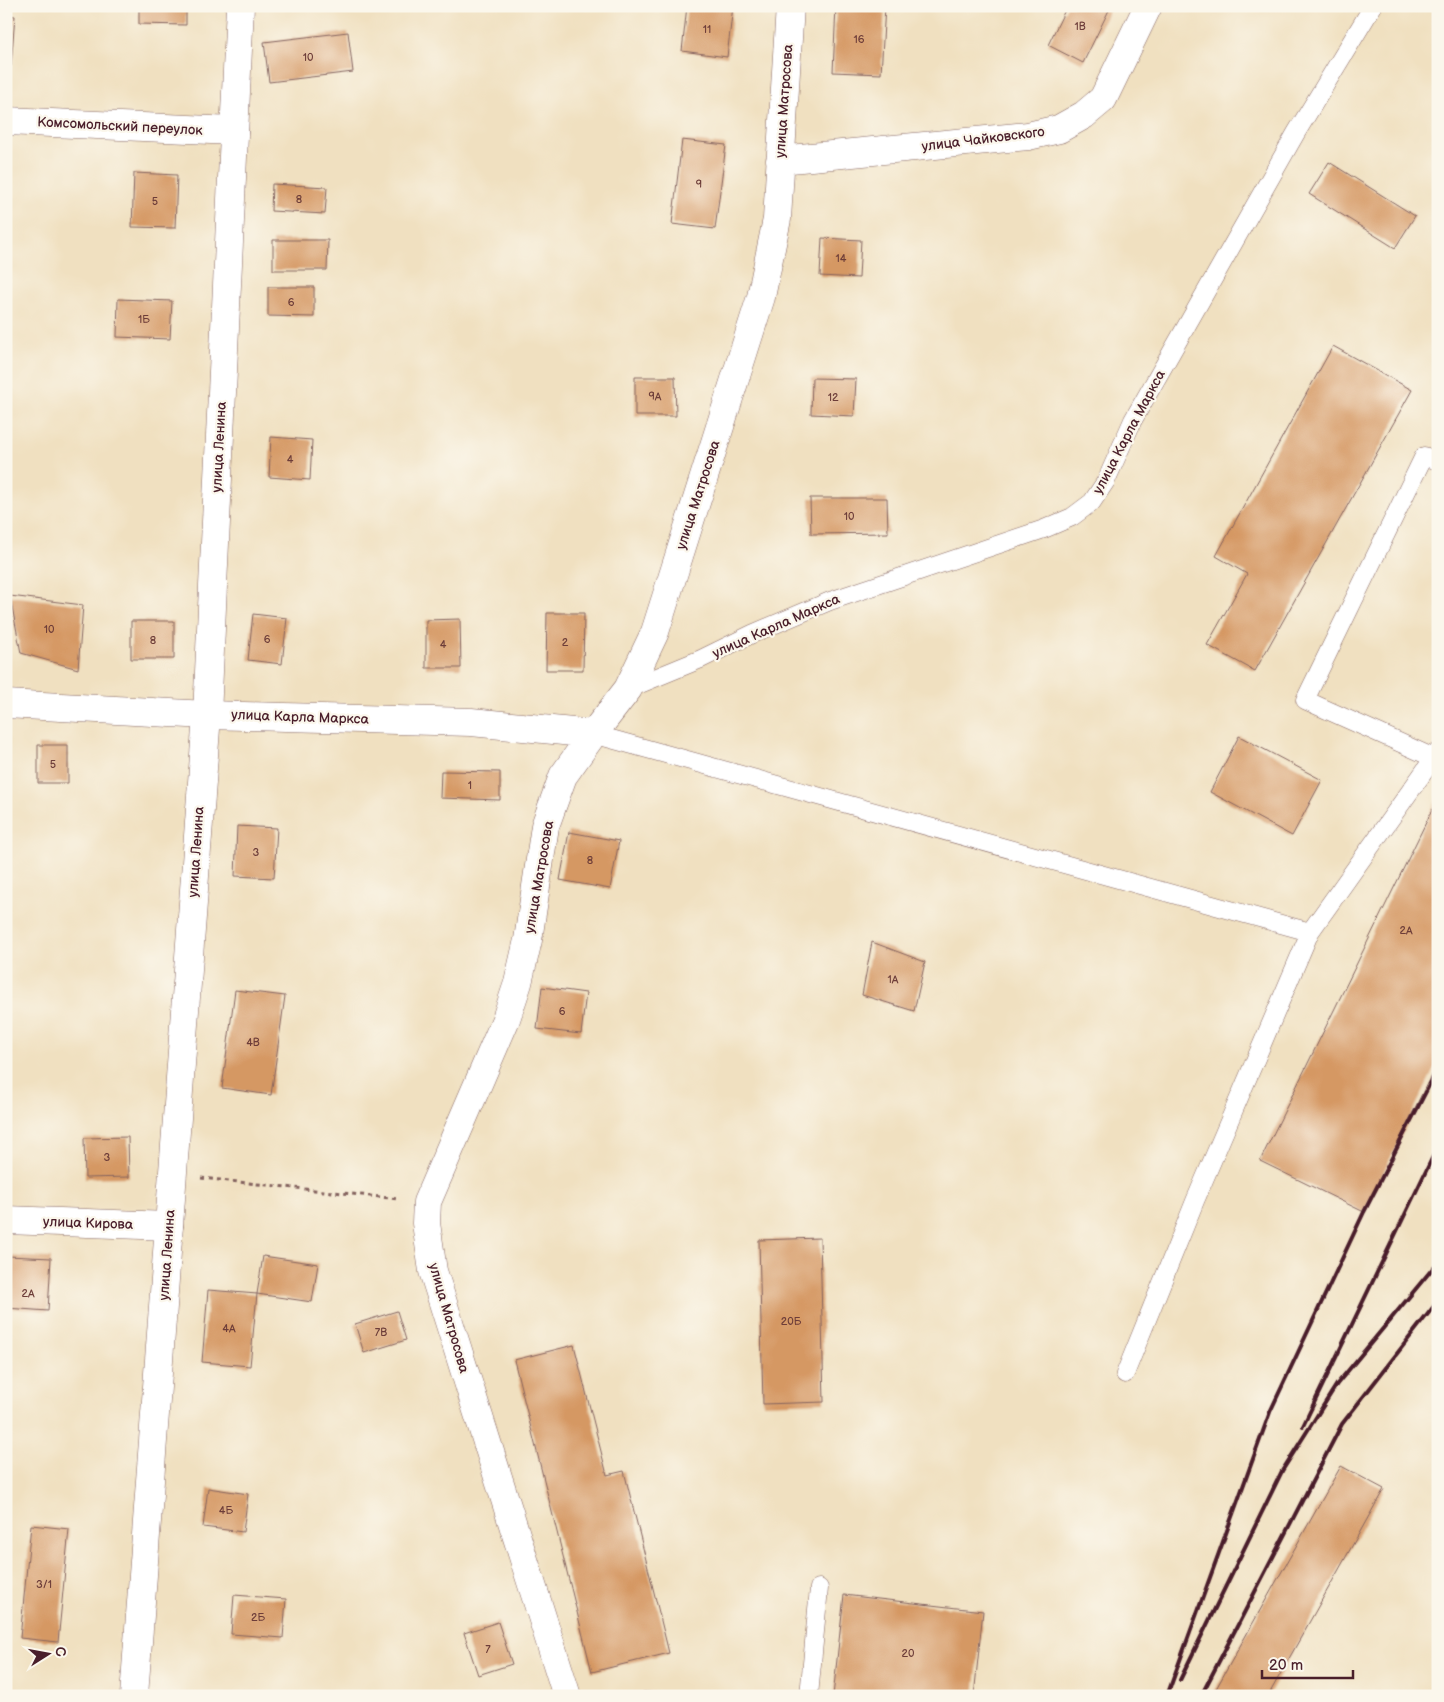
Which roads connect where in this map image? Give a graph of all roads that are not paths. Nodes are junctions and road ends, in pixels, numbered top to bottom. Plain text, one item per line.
1 (240, 6) edge
2 (790, 6) edge
3 (1148, 6) edge
4 (1373, 6) edge
5 (6, 121) edge
6 (234, 131) junction
7 (780, 160) junction
8 (1438, 461) edge
9 (628, 689) junction
10 (6, 704) edge
11 (206, 715) junction
12 (593, 734) junction
13 (1436, 755) edge
14 (1310, 932) junction
15 (6, 1220) edge
16 (169, 1226) junction
17 (1125, 1374) dead end
18 (819, 1588) dead end
19 (134, 1696) edge
20 (567, 1696) edge
21 (809, 1696) edge

1 - 6 street, улица Ленина
2 - 7 street, улица Матросова
3 - 7 street, улица Чайковского
4 - 9 lane, улица Карла Маркса
5 - 6 street, Комсомольский переулок
6 - 11 street, улица Ленина
7 - 9 street, улица Матросова
8 - 13 lane
9 - 12 street, улица Матросова
10 - 11 street, улица Карла Маркса
11 - 12 street, улица Карла Маркса
11 - 16 street, улица Ленина
12 - 14 lane
12 - 20 street, улица Матросова
13 - 14 lane
14 - 17 lane
15 - 16 street, улица Кирова
16 - 19 street, улица Ленина
18 - 21 lane

